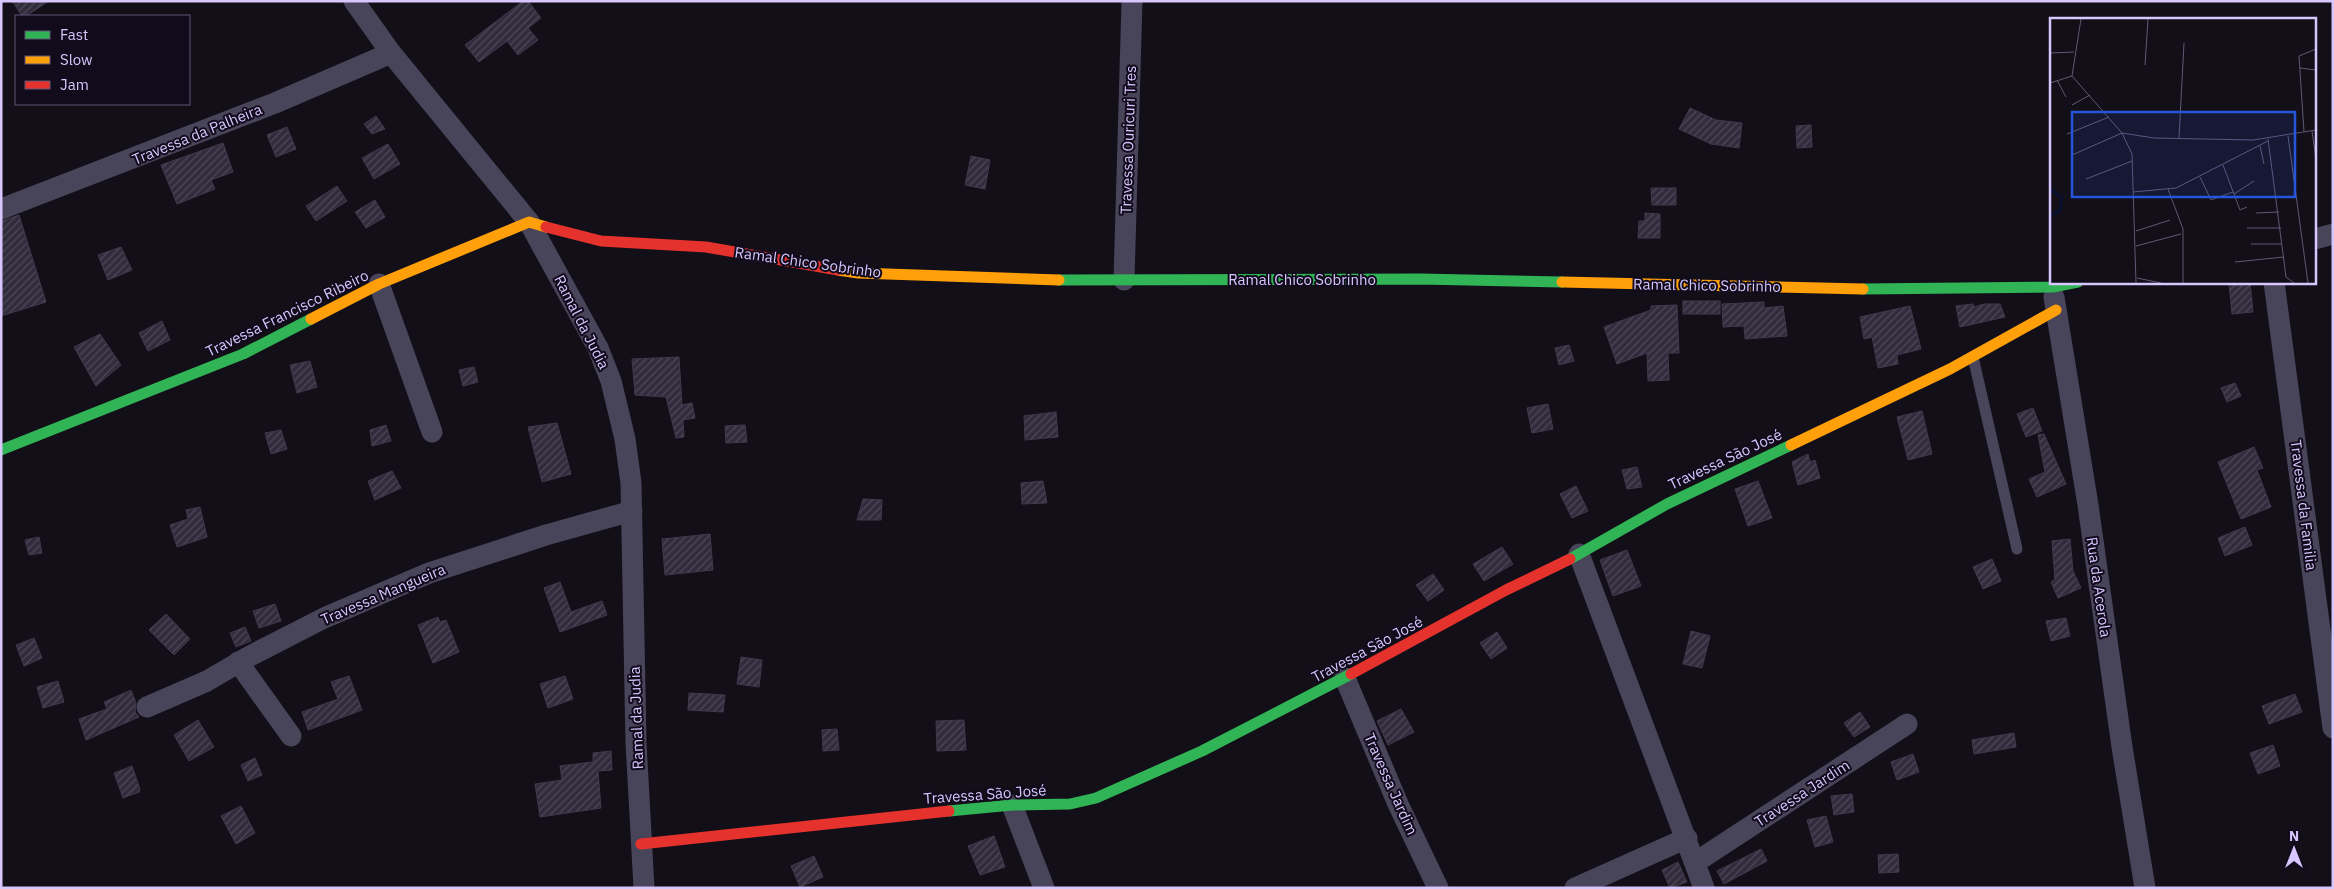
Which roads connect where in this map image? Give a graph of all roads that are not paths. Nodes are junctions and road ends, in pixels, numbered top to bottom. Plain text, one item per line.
1 (354, 1) edge
2 (1132, 1) edge
3 (391, 52) junction
4 (1, 209) edge
5 (529, 222) junction
6 (2333, 234) edge
7 (2316, 239) edge
8 (1124, 280) junction
9 (379, 284) junction
10 (2068, 284) edge
11 (2274, 284) edge
12 (2053, 287) junction
13 (2056, 310) junction
14 (1972, 356) junction
15 (432, 432) dead end
16 (1, 450) edge
17 (632, 511) junction
18 (2017, 549) dead end
19 (1579, 554) junction
20 (238, 662) junction
21 (1345, 678) junction
22 (147, 707) dead end
23 (1907, 724) dead end
24 (2333, 728) edge
25 (291, 736) dead end
26 (1012, 805) junction
27 (1687, 838) junction
28 (641, 844) junction
29 (1696, 862) junction
30 (644, 888) edge
31 (1044, 888) edge
32 (1438, 888) edge
33 (1575, 888) edge
34 (1704, 888) edge
35 (2145, 888) edge

1 - 3 street, Ramal da Judia
2 - 8 street, Travessa Ouricuri Tres
3 - 4 street, Travessa da Palheira
3 - 5 street, Ramal da Judia
5 - 8 street, Ramal Chico Sobrinho
5 - 9 street, Travessa Francisco Ribeiro
5 - 17 street, Ramal da Judia
6 - 7 street
8 - 12 street, Ramal Chico Sobrinho
9 - 15 street
9 - 16 street, Travessa Francisco Ribeiro
10 - 12 street, Ramal Chico Sobrinho
11 - 24 street, Travessa da Familia
12 - 13 street, Rua da Acerola
13 - 14 street, Travessa São José
13 - 35 street, Rua da Acerola
14 - 18 lane
14 - 19 street, Travessa São José
17 - 20 street, Travessa Mangueira
17 - 28 street, Ramal da Judia
19 - 21 street, Travessa São José
19 - 27 street
20 - 22 street, Travessa Mangueira
20 - 25 street
21 - 26 street, Travessa São José
21 - 32 street, Travessa Jardim
23 - 29 street, Travessa Jardim
26 - 28 street, Travessa São José
26 - 31 street
27 - 29 street
27 - 33 street
28 - 30 street, Ramal da Judia
29 - 34 street

